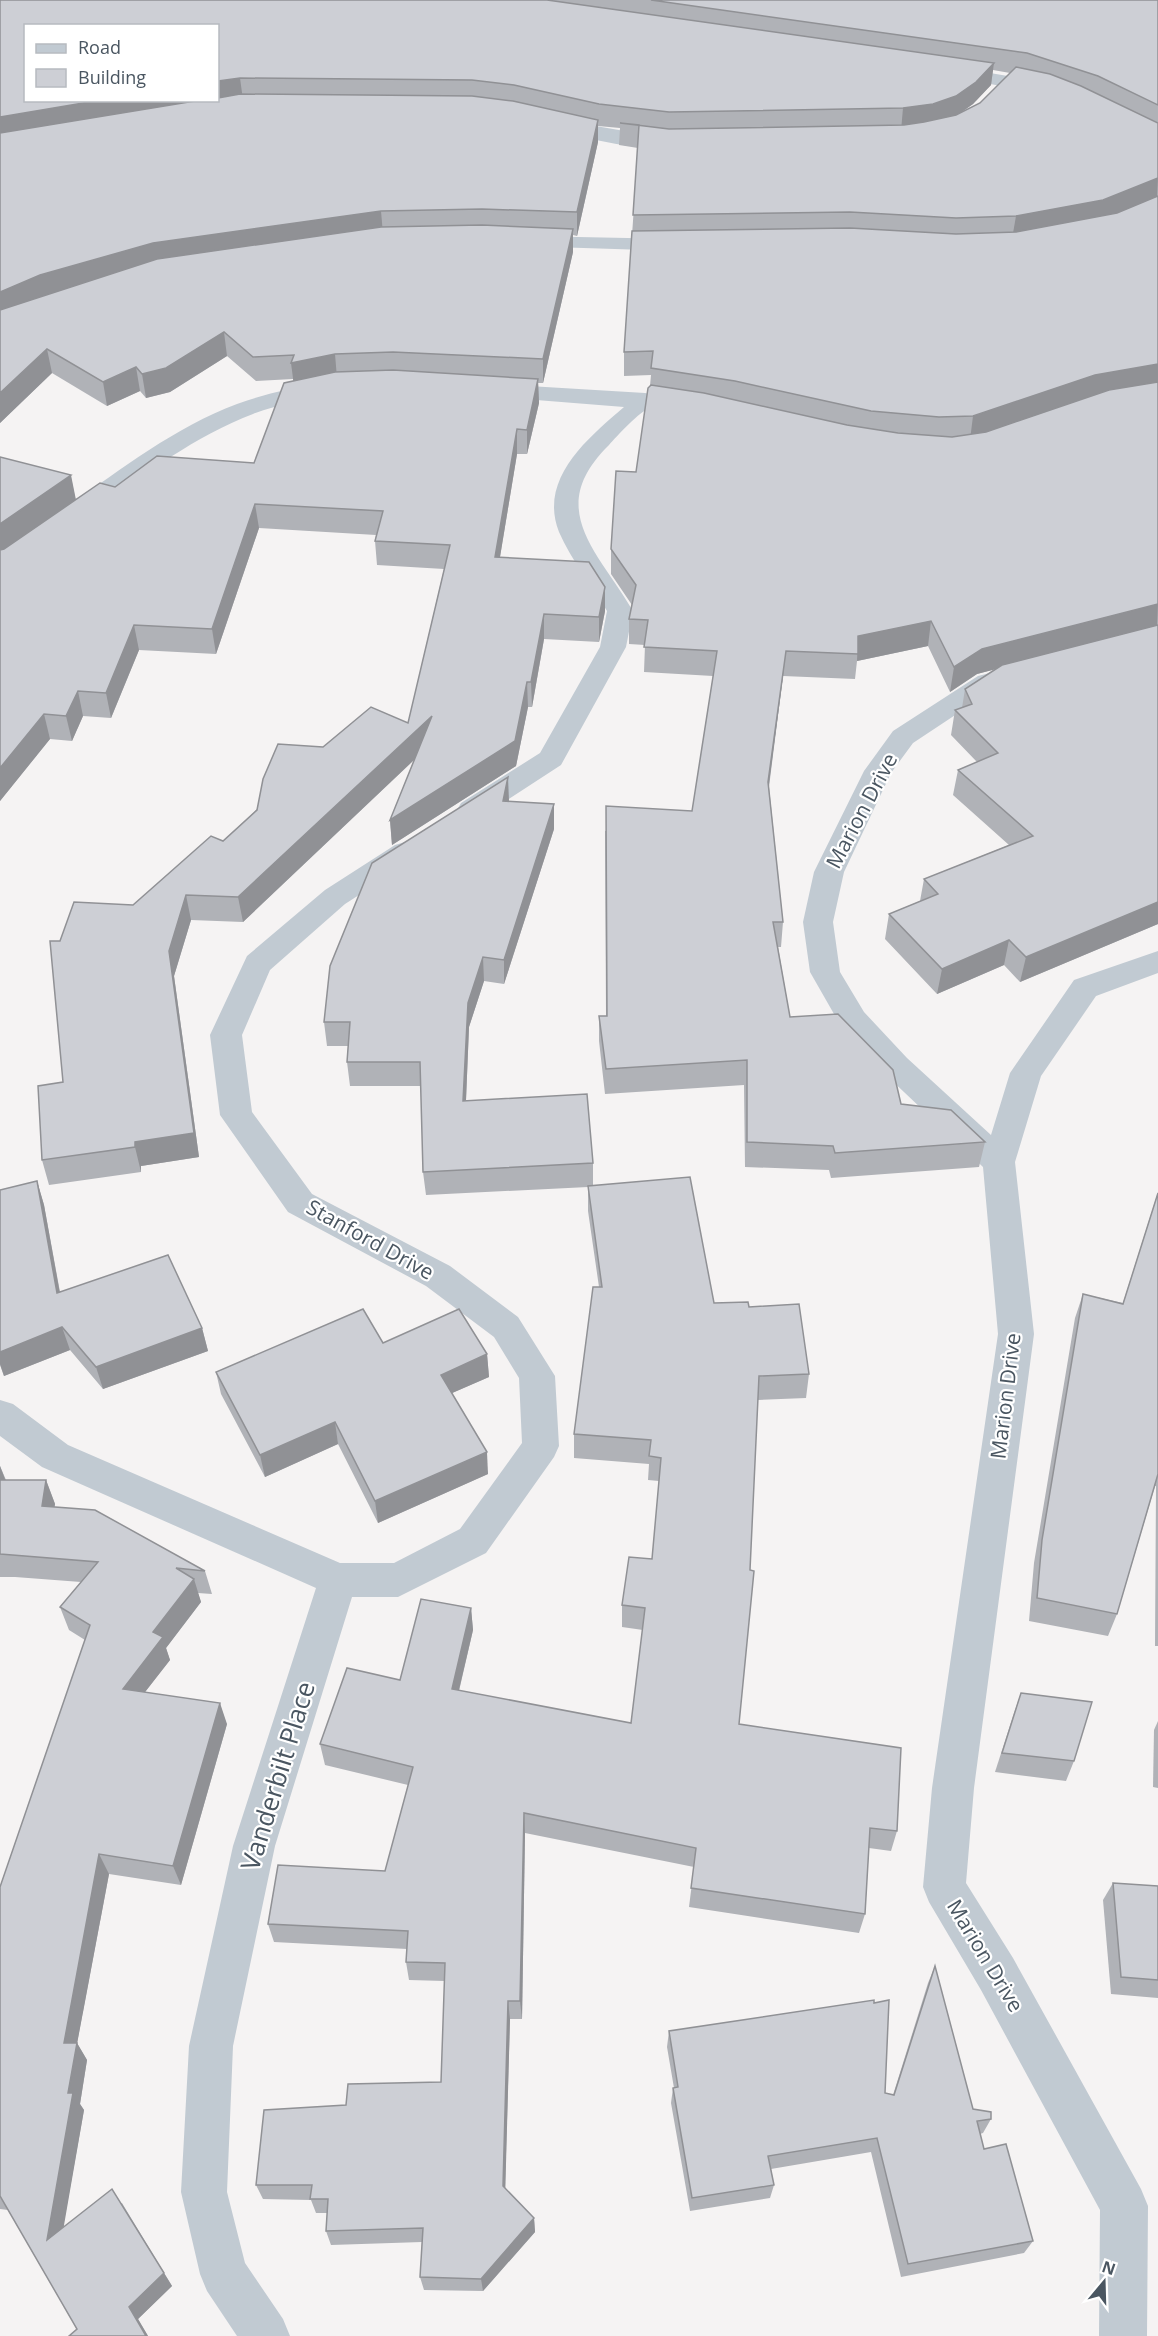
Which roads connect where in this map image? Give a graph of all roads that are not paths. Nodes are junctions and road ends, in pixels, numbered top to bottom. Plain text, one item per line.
1 (931, 68) edge
2 (1007, 80) junction
3 (1064, 94) edge
4 (993, 98) edge
5 (537, 121) edge
6 (679, 143) edge
7 (506, 241) edge
8 (700, 245) edge
9 (338, 387) edge
10 (478, 390) edge
11 (645, 400) junction
12 (679, 405) edge
13 (56, 526) edge
14 (1030, 671) edge
15 (1158, 962) edge
16 (999, 1162) junction
17 (0, 1415) edge
18 (338, 1580) junction
19 (266, 2336) edge
20 (1123, 2336) edge

1 - 2 street
2 - 3 street
2 - 4 street
5 - 6 street
7 - 8 street
9 - 13 street
10 - 11 street
11 - 12 street
11 - 18 street, Stanford Drive
14 - 16 street, Marion Drive
15 - 16 street
16 - 20 street, Marion Drive
17 - 18 street
18 - 19 street, Vanderbilt Place

